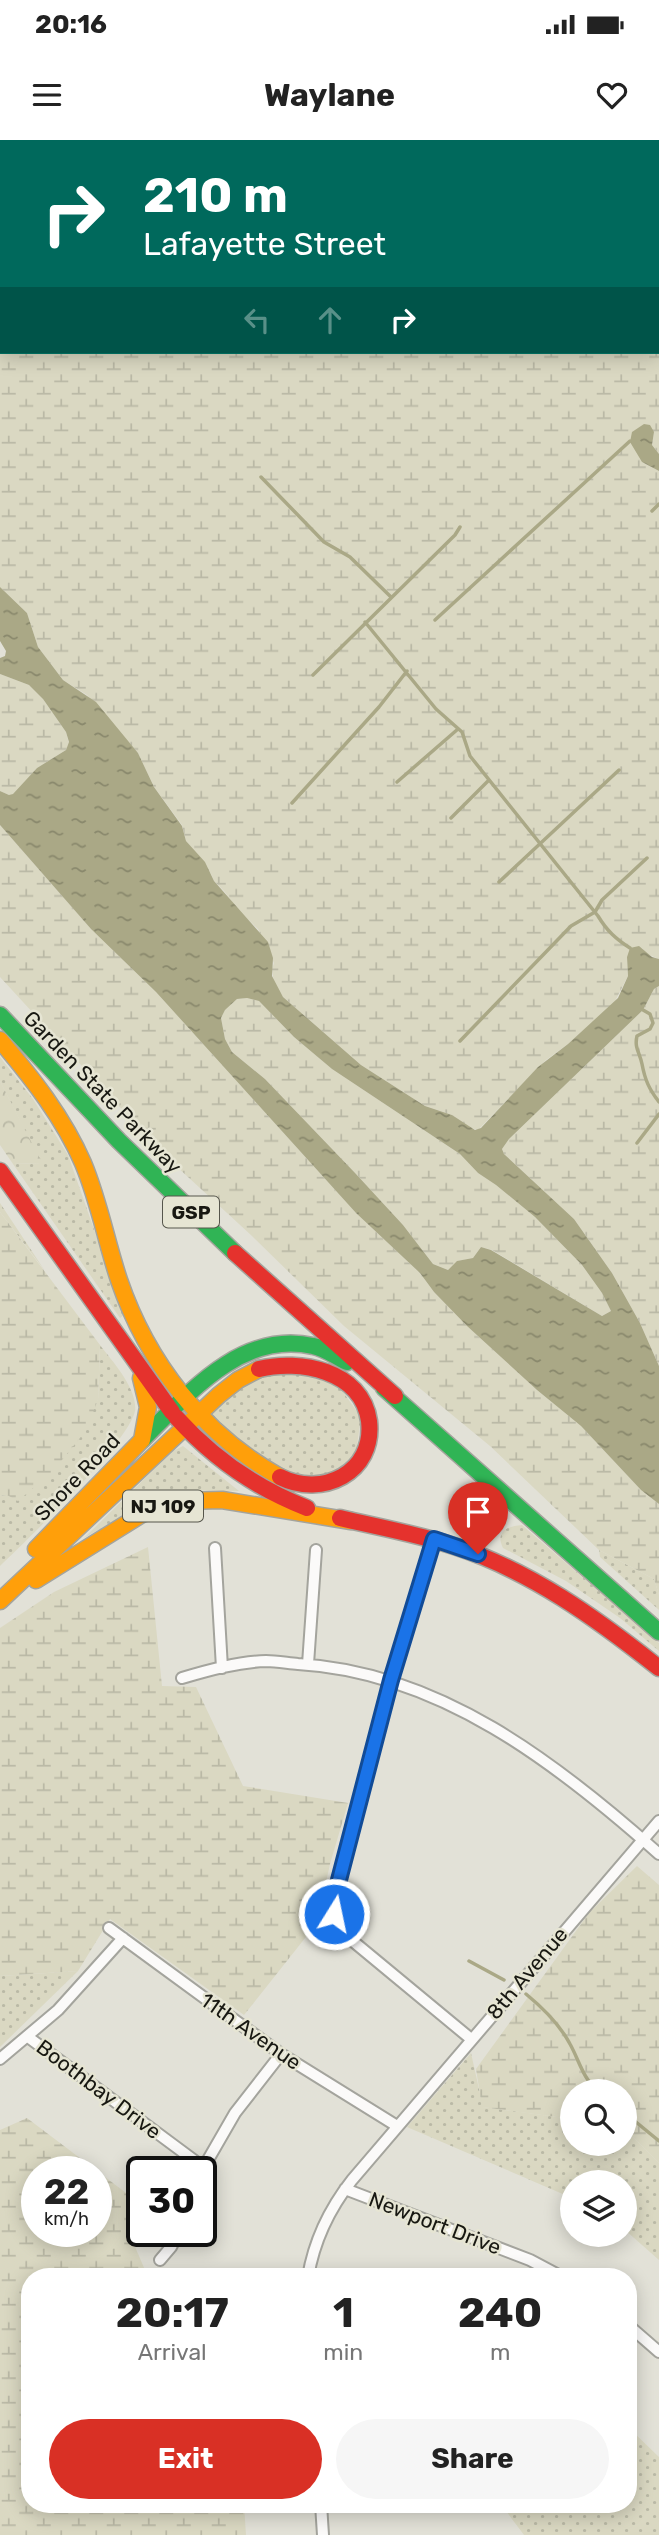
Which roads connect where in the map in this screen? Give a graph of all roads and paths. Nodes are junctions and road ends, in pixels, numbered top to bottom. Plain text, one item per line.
1 (0, 1015) edge
2 (0, 1040) edge
3 (0, 1171) edge
4 (138, 1366) junction
5 (395, 1396) junction
6 (186, 1399) junction
7 (172, 1412) junction
8 (198, 1415) junction
9 (185, 1428) junction
10 (142, 1440) junction
11 (351, 1521) junction
12 (434, 1539) junction
13 (215, 1548) dead end
14 (316, 1550) dead end
15 (0, 1585) edge
16 (0, 1603) edge
17 (659, 1632) edge
18 (307, 1664) junction
19 (222, 1668) junction
20 (659, 1668) edge
21 (182, 1678) dead end
22 (391, 1680) junction
23 (659, 1821) edge
24 (643, 1840) junction
25 (659, 1854) edge
26 (109, 1928) dead end
27 (123, 1938) junction
28 (28, 2036) junction
29 (471, 2039) junction
30 (281, 2054) junction
31 (0, 2059) edge
32 (397, 2126) junction
33 (185, 2156) edge
34 (210, 2156) edge
35 (345, 2189) junction
36 (171, 2247) edge
37 (160, 2260) dead end
38 (311, 2268) edge
39 (545, 2268) edge
40 (637, 2333) edge
41 (659, 2352) edge
42 (322, 2513) edge
43 (323, 2535) edge

1 - 5 main road, Garden State Parkway / GSP
2 - 6 main road
3 - 4 main road
4 - 7 main road
4 - 10 main road
5 - 6 main road, NJ 109
5 - 17 main road, NJ 109
6 - 7 main road, Shore Road / NJ 109
6 - 8 main road
7 - 9 main road
7 - 10 main road, Shore Road / NJ 109
8 - 8 main road
8 - 9 main road
9 - 11 main road
9 - 16 main road
10 - 15 main road, Shore Road / NJ 109
11 - 12 main road, NJ 109
11 - 16 main road, NJ 109
12 - 20 main road, NJ 109
12 - 22 street
13 - 19 street
14 - 18 street
18 - 19 street
18 - 22 street
19 - 21 street
22 - 24 street
22 - 29 street
23 - 24 street, 8th Avenue
24 - 25 street
24 - 29 street, 8th Avenue
26 - 27 street, 11th Avenue
27 - 28 street
27 - 30 street, 11th Avenue
28 - 31 street
28 - 33 street, Boothbay Drive
29 - 32 street, 8th Avenue
30 - 32 street, 11th Avenue
30 - 34 street
32 - 35 street, 8th Avenue
35 - 38 street, 8th Avenue
35 - 39 street, Newport Drive
36 - 37 street
40 - 41 street
42 - 43 street

